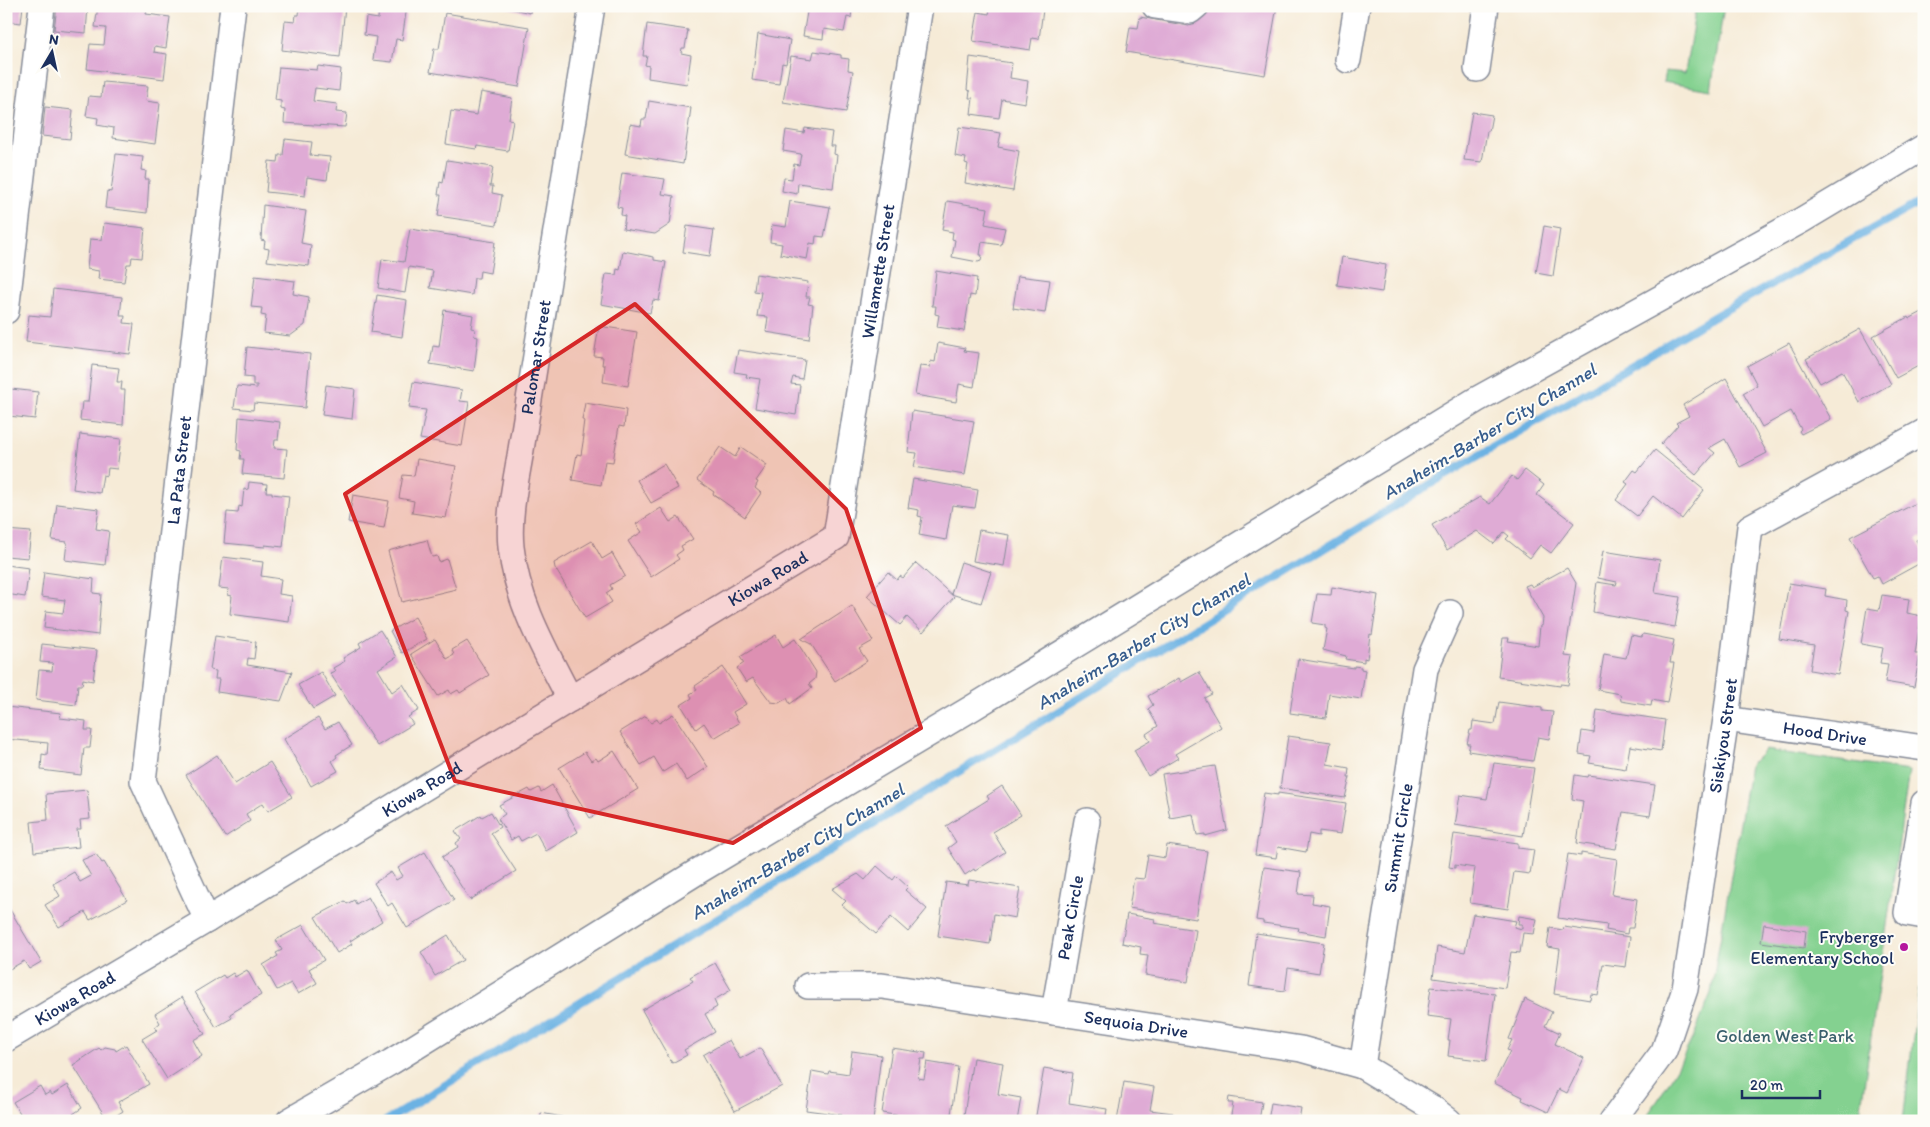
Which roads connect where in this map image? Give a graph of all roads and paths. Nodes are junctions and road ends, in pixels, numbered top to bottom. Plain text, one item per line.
1 (42, 6) edge
2 (233, 6) edge
3 (592, 6) edge
4 (920, 6) edge
5 (1155, 6) edge
6 (1196, 6) edge
7 (1357, 6) edge
8 (1486, 6) edge
9 (1348, 60) dead end
10 (1477, 69) dead end
11 (1924, 147) edge
12 (6, 311) edge
13 (1924, 432) edge
14 (836, 537) joint
15 (1450, 613) dead end
16 (570, 699) junction
17 (1726, 719) junction
18 (1924, 748) edge
19 (1924, 803) edge
20 (1087, 822) dead end
21 (1924, 916) edge
22 (207, 920) junction
23 (808, 986) dead end
24 (1054, 1012) junction
25 (6, 1039) edge
26 (1362, 1066) junction
27 (289, 1121) edge
28 (1449, 1121) edge
29 (1612, 1121) edge

1 - 12 street
2 - 22 street, La Pata Street
3 - 16 street, Palomar Street
4 - 14 street, Willamette Street
5 - 6 street
7 - 9 street
8 - 10 street
11 - 27 street
13 - 17 street, Siskiyou Street
14 - 16 street, Kiowa Road
15 - 26 street, Summit Circle
16 - 22 street, Kiowa Road
17 - 18 street, Hood Drive
17 - 29 street, Siskiyou Street
19 - 21 street
20 - 24 street, Peak Circle
22 - 25 street, Kiowa Road
23 - 24 street, Sequoia Drive
24 - 26 street, Sequoia Drive
26 - 28 street, Sequoia Drive

